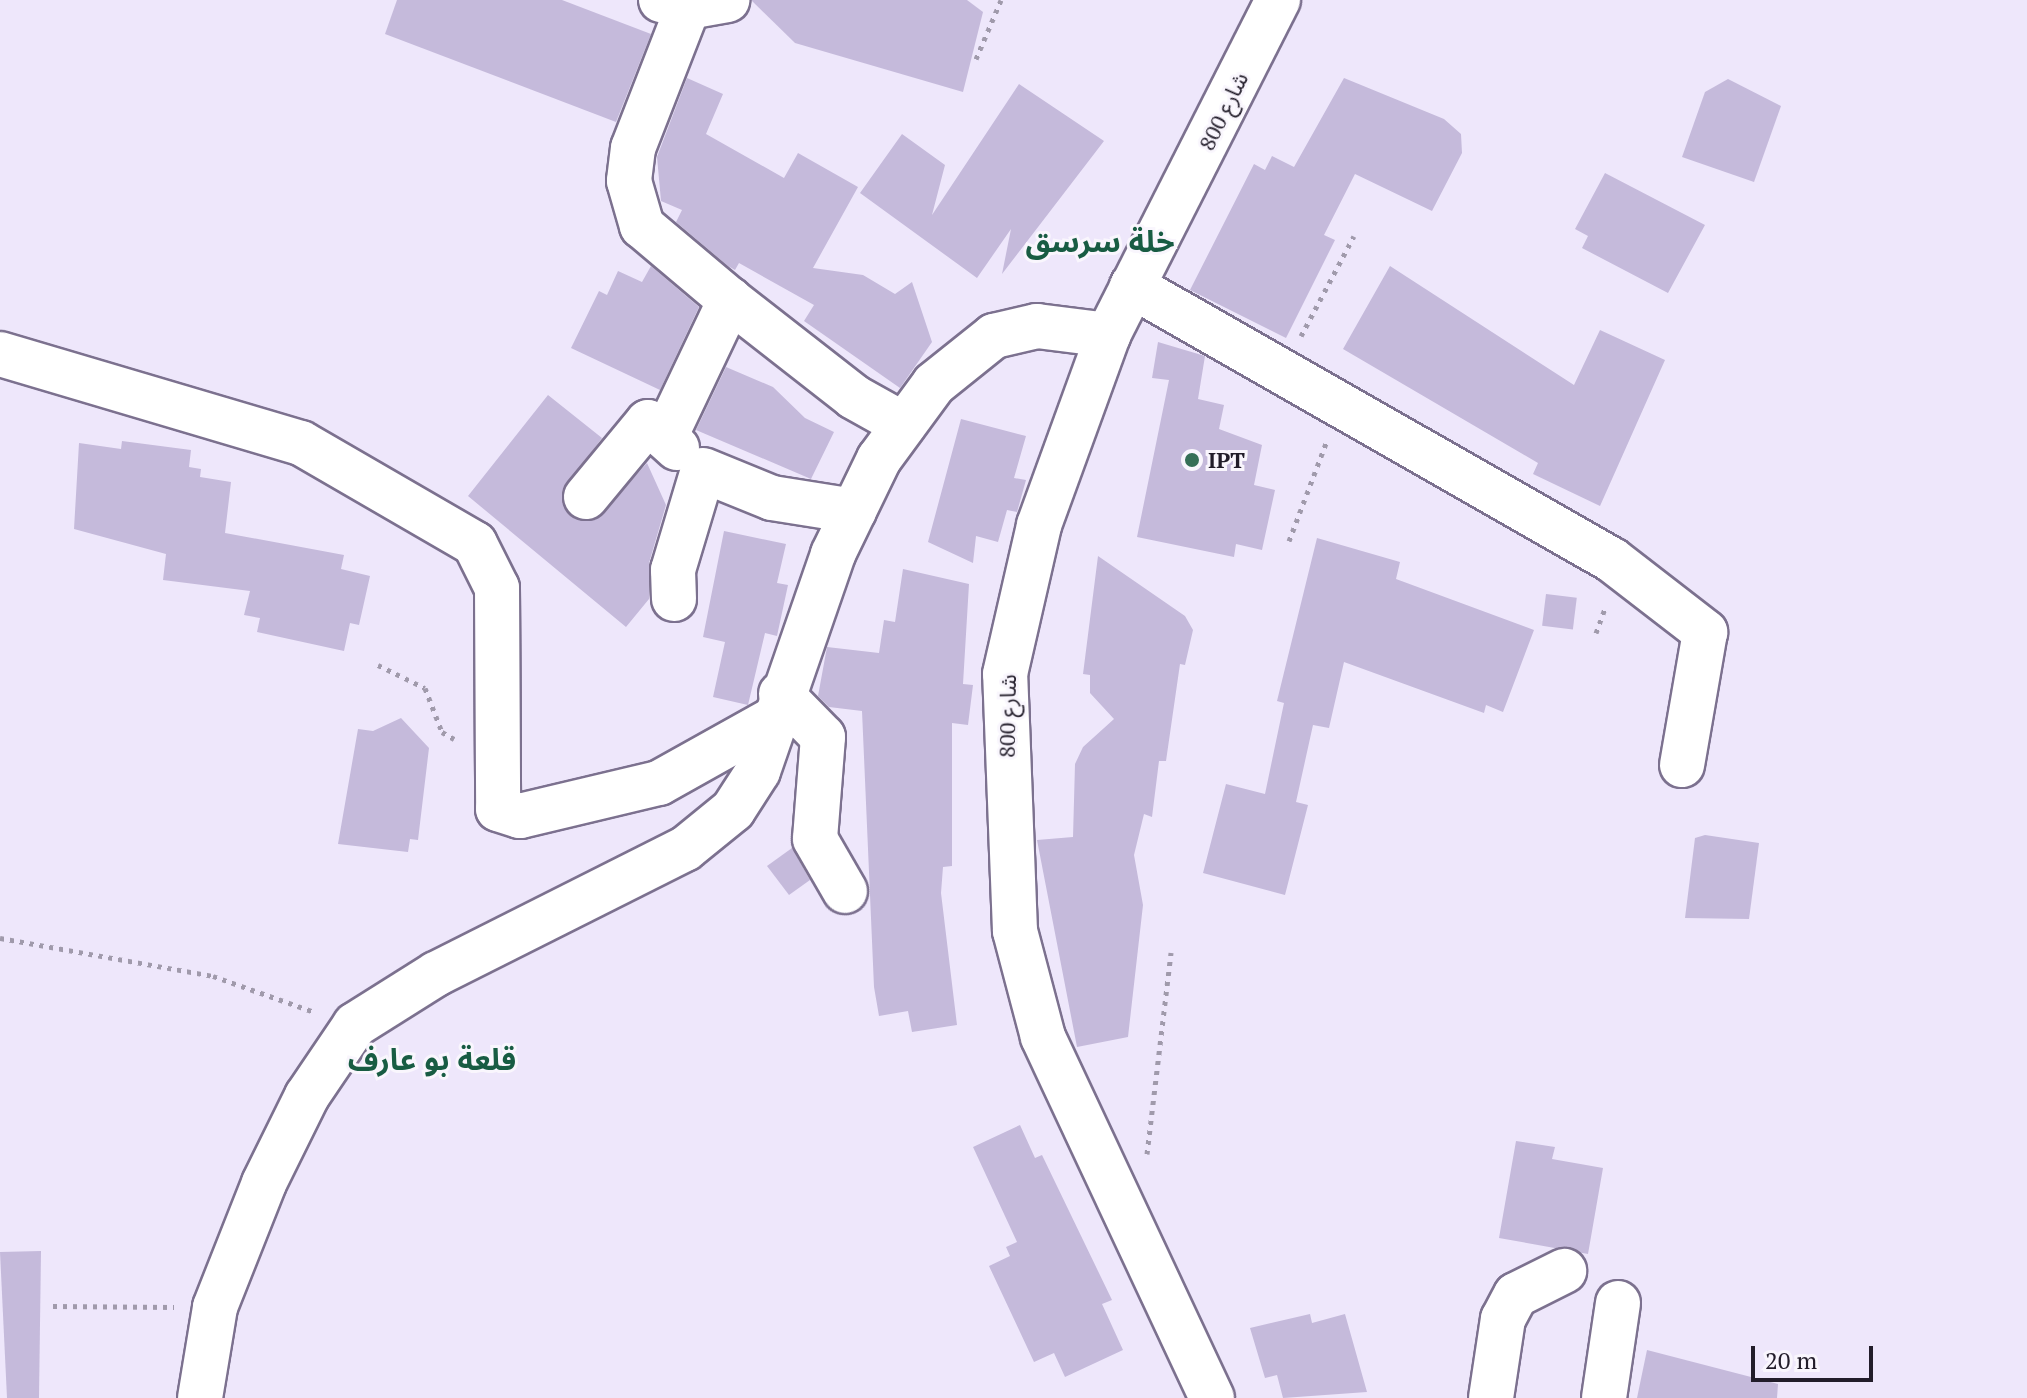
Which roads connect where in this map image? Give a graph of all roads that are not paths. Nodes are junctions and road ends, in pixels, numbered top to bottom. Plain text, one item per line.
1 (1278, 0) edge
2 (692, 2) edge
3 (1132, 286) junction
4 (730, 300) junction
5 (1108, 335) junction
6 (0, 354) edge
7 (904, 425) junction
8 (665, 437) junction
9 (703, 470) junction
10 (586, 497) dead end
11 (854, 511) junction
12 (674, 599) dead end
13 (779, 705) junction
14 (1682, 765) dead end
15 (845, 891) dead end
16 (1564, 1271) dead end
17 (1618, 1303) dead end
18 (200, 1398) edge
19 (1212, 1398) edge
20 (1491, 1398) edge
21 (1604, 1398) edge

1 - 3 street, شارع 800
2 - 4 street
3 - 5 street, شارع 800
3 - 14 street
4 - 7 street
4 - 8 street
5 - 7 street
5 - 19 street, شارع 800
6 - 13 street
7 - 11 street
8 - 9 street
8 - 10 street
9 - 11 street
9 - 12 street
11 - 13 street
13 - 15 street
13 - 18 street
16 - 20 street
17 - 21 street

